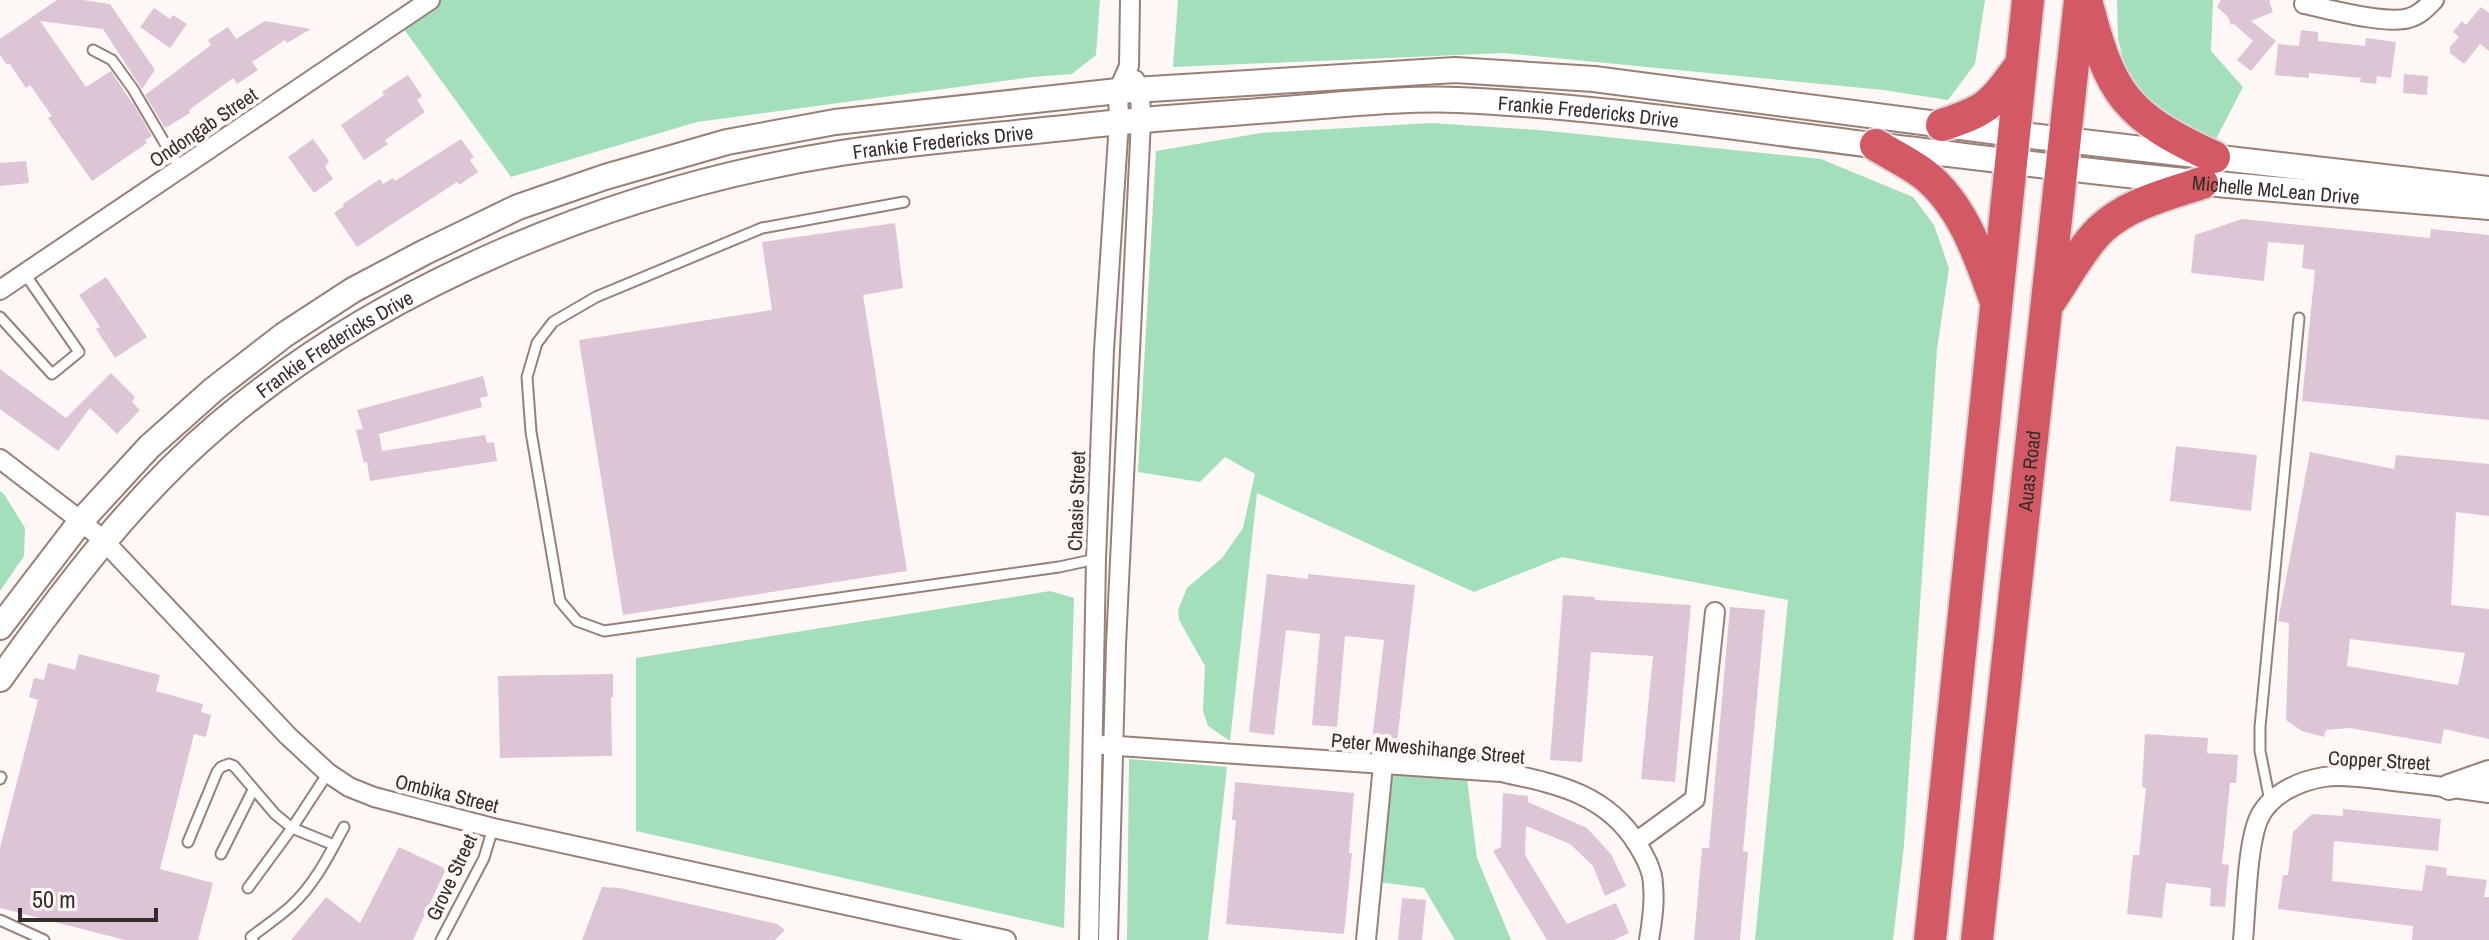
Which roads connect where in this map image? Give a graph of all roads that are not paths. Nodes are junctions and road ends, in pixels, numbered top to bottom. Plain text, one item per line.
1 (430, 0) edge
2 (1130, 0) edge
3 (2028, 0) edge
4 (2083, 0) edge
5 (2434, 0) edge
6 (2304, 4) dead end
7 (93, 50) dead end
8 (2020, 66) junction
9 (1129, 91) junction
10 (1130, 121) junction
11 (1942, 125) junction
12 (1876, 145) junction
13 (2013, 147) junction
14 (2064, 153) junction
15 (180, 169) junction
16 (2208, 170) junction
17 (2489, 189) edge
18 (904, 202) dead end
19 (2489, 207) edge
20 (25, 274) junction
21 (0, 290) edge
22 (2048, 304) junction
23 (1998, 306) junction
24 (0, 317) edge
25 (2299, 318) dead end
26 (0, 459) edge
27 (81, 521) junction
28 (104, 541) junction
29 (1096, 559) junction
30 (1715, 612) dead end
31 (0, 627) edge
32 (0, 679) edge
33 (1093, 744) junction
34 (1114, 746) junction
35 (1383, 765) junction
36 (328, 773) junction
37 (2489, 773) edge
38 (2449, 787) junction
39 (253, 790) junction
40 (2489, 793) edge
41 (2270, 801) junction
42 (344, 827) dead end
43 (292, 828) junction
44 (493, 828) junction
45 (188, 842) dead end
46 (1636, 842) junction
47 (334, 845) junction
48 (221, 854) dead end
49 (248, 888) dead end
50 (0, 920) edge
51 (250, 939) edge
52 (44, 940) edge
53 (441, 940) edge
54 (1006, 940) edge
55 (1089, 940) edge
56 (1108, 940) edge
57 (1366, 940) edge
58 (1649, 940) edge
59 (1930, 940) edge
60 (1977, 940) edge
61 (2243, 940) edge

1 - 15 street, Ondongab Street
2 - 9 street, Chasie Street
3 - 8 highway
4 - 14 highway, Auas Road
4 - 16 highway
5 - 6 street
7 - 15 lane
8 - 11 highway
8 - 13 highway
9 - 10 street, Chasie Street
9 - 11 main road, Frankie Fredericks Drive
9 - 27 main road, Frankie Fredericks Drive
10 - 12 main road, Frankie Fredericks Drive
10 - 28 main road, Frankie Fredericks Drive
10 - 29 street, Chasie Street
10 - 34 street, Chasie Street
11 - 13 main road, Frankie Fredericks Drive
12 - 13 main road, Frankie Fredericks Drive
12 - 23 highway
13 - 14 main road, Frankie Fredericks Drive
13 - 23 highway
14 - 16 main road, Michelle McLean Drive
14 - 22 highway, Auas Road
15 - 20 street, Ondongab Street
16 - 17 main road, Michelle McLean Drive
16 - 19 main road, Michelle McLean Drive
16 - 22 highway
18 - 29 lane
20 - 21 street, Ondongab Street
20 - 24 lane
22 - 60 highway, Auas Road
23 - 59 highway
25 - 41 lane
26 - 27 street, Ombika Street
27 - 28 street, Ombika Street
27 - 31 main road, Frankie Fredericks Drive
28 - 32 main road, Frankie Fredericks Drive
28 - 36 street, Ombika Street
29 - 33 street, Chasie Street
30 - 46 street
33 - 34 street, Peter Mweshihange Street
33 - 55 street, Chasie Street
34 - 35 street, Peter Mweshihange Street
34 - 56 street, Chasie Street
35 - 46 street, Peter Mweshihange Street
35 - 57 street
36 - 43 lane
36 - 44 street, Ombika Street
37 - 38 main road
38 - 40 street, Copper Street
38 - 41 street, Copper Street
39 - 43 lane
39 - 45 lane
39 - 48 lane
41 - 61 street
42 - 47 lane
43 - 47 lane
43 - 49 lane
44 - 53 lane, Grove Street
44 - 54 street, Ombika Street
46 - 58 street, Peter Mweshihange Street
47 - 51 lane
50 - 52 lane

